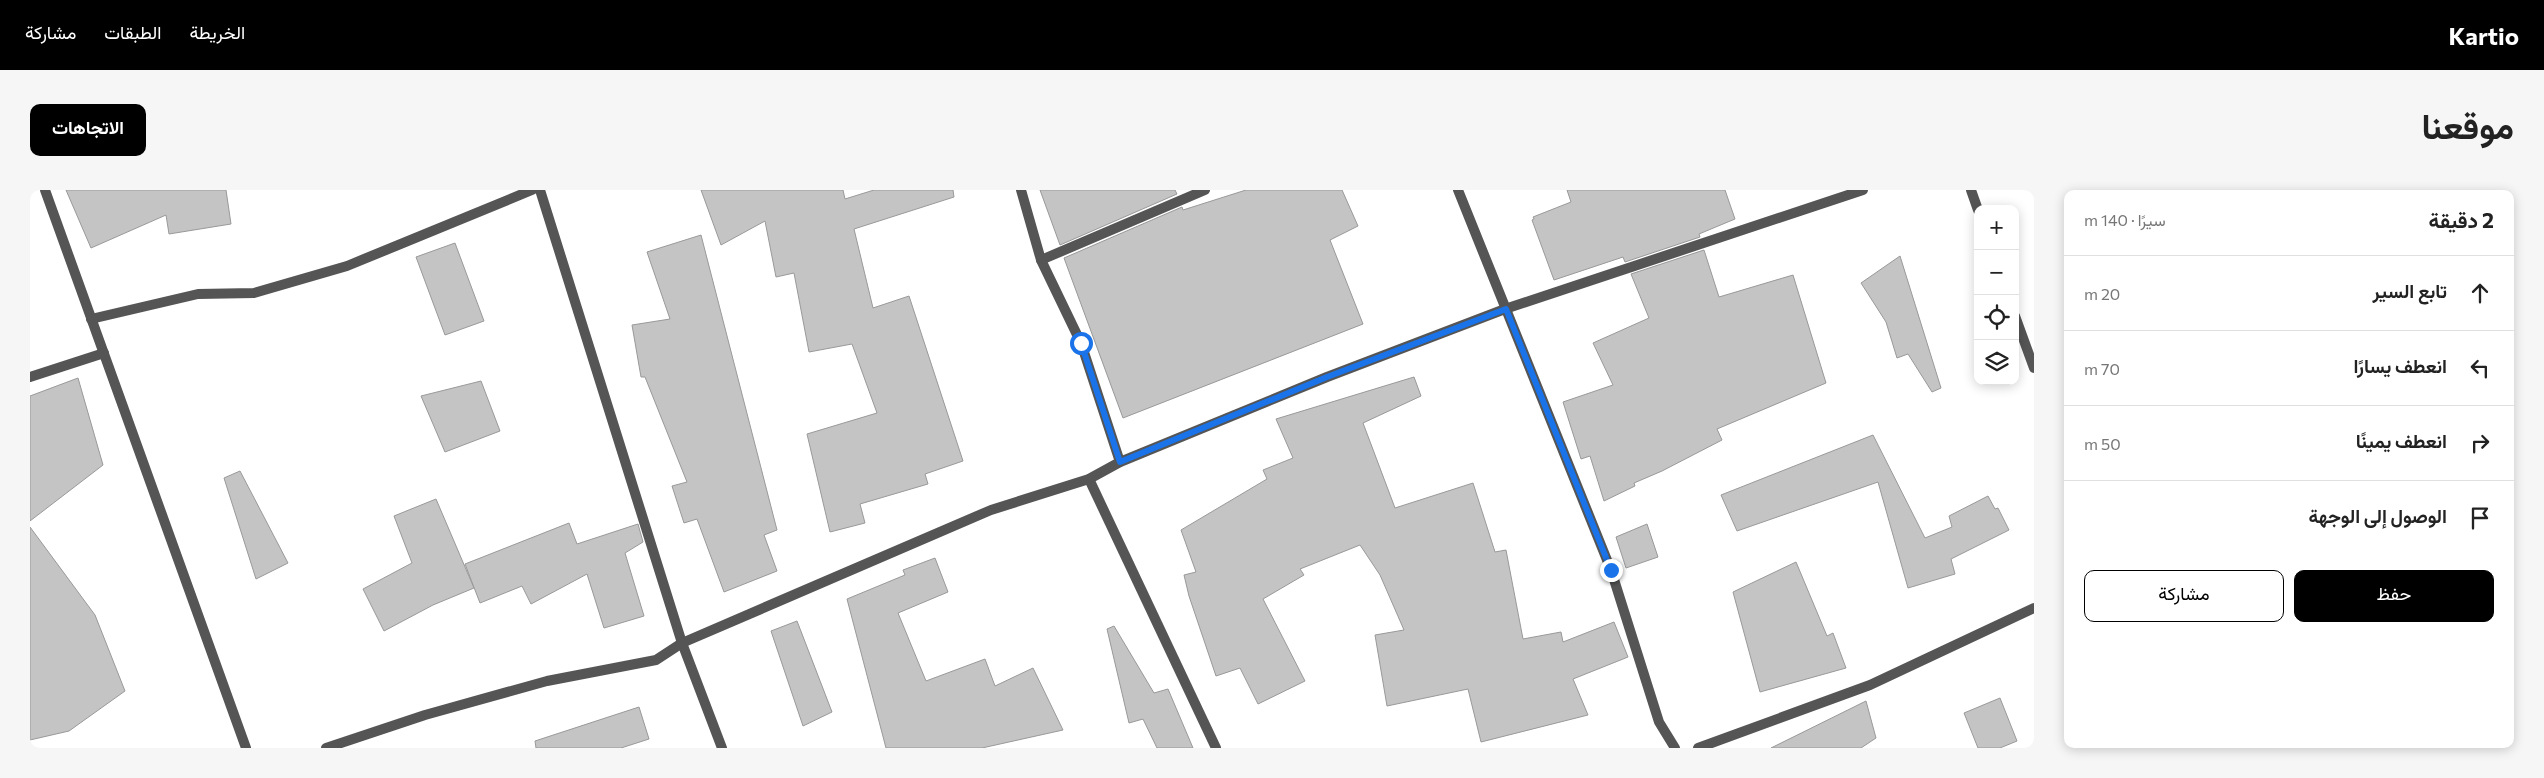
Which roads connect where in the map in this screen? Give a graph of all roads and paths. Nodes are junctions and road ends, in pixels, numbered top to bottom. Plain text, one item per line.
1 (45, 190) edge
2 (532, 190) edge
3 (540, 190) edge
4 (1021, 190) edge
5 (1205, 190) edge
6 (1458, 190) edge
7 (1863, 190) edge
8 (1970, 190) edge
9 (1976, 205) edge
10 (1041, 260) junction
11 (1506, 309) junction
12 (91, 319) junction
13 (2019, 327) edge
14 (104, 353) junction
15 (2034, 368) edge
16 (30, 376) edge
17 (1120, 462) junction
18 (1089, 479) junction
19 (2034, 608) edge
20 (682, 643) junction
21 (246, 748) edge
22 (326, 748) edge
23 (722, 748) edge
24 (1216, 748) edge
25 (1675, 748) edge
26 (1698, 748) edge

1 - 12 street
2 - 12 street
3 - 20 street
4 - 10 street
5 - 10 street
6 - 11 street
7 - 11 street
8 - 9 street
10 - 17 street
11 - 17 street
11 - 25 street
12 - 14 street
13 - 15 street
14 - 16 street
14 - 21 street
17 - 18 street
18 - 20 street
18 - 24 street
19 - 26 street
20 - 22 street
20 - 23 street

